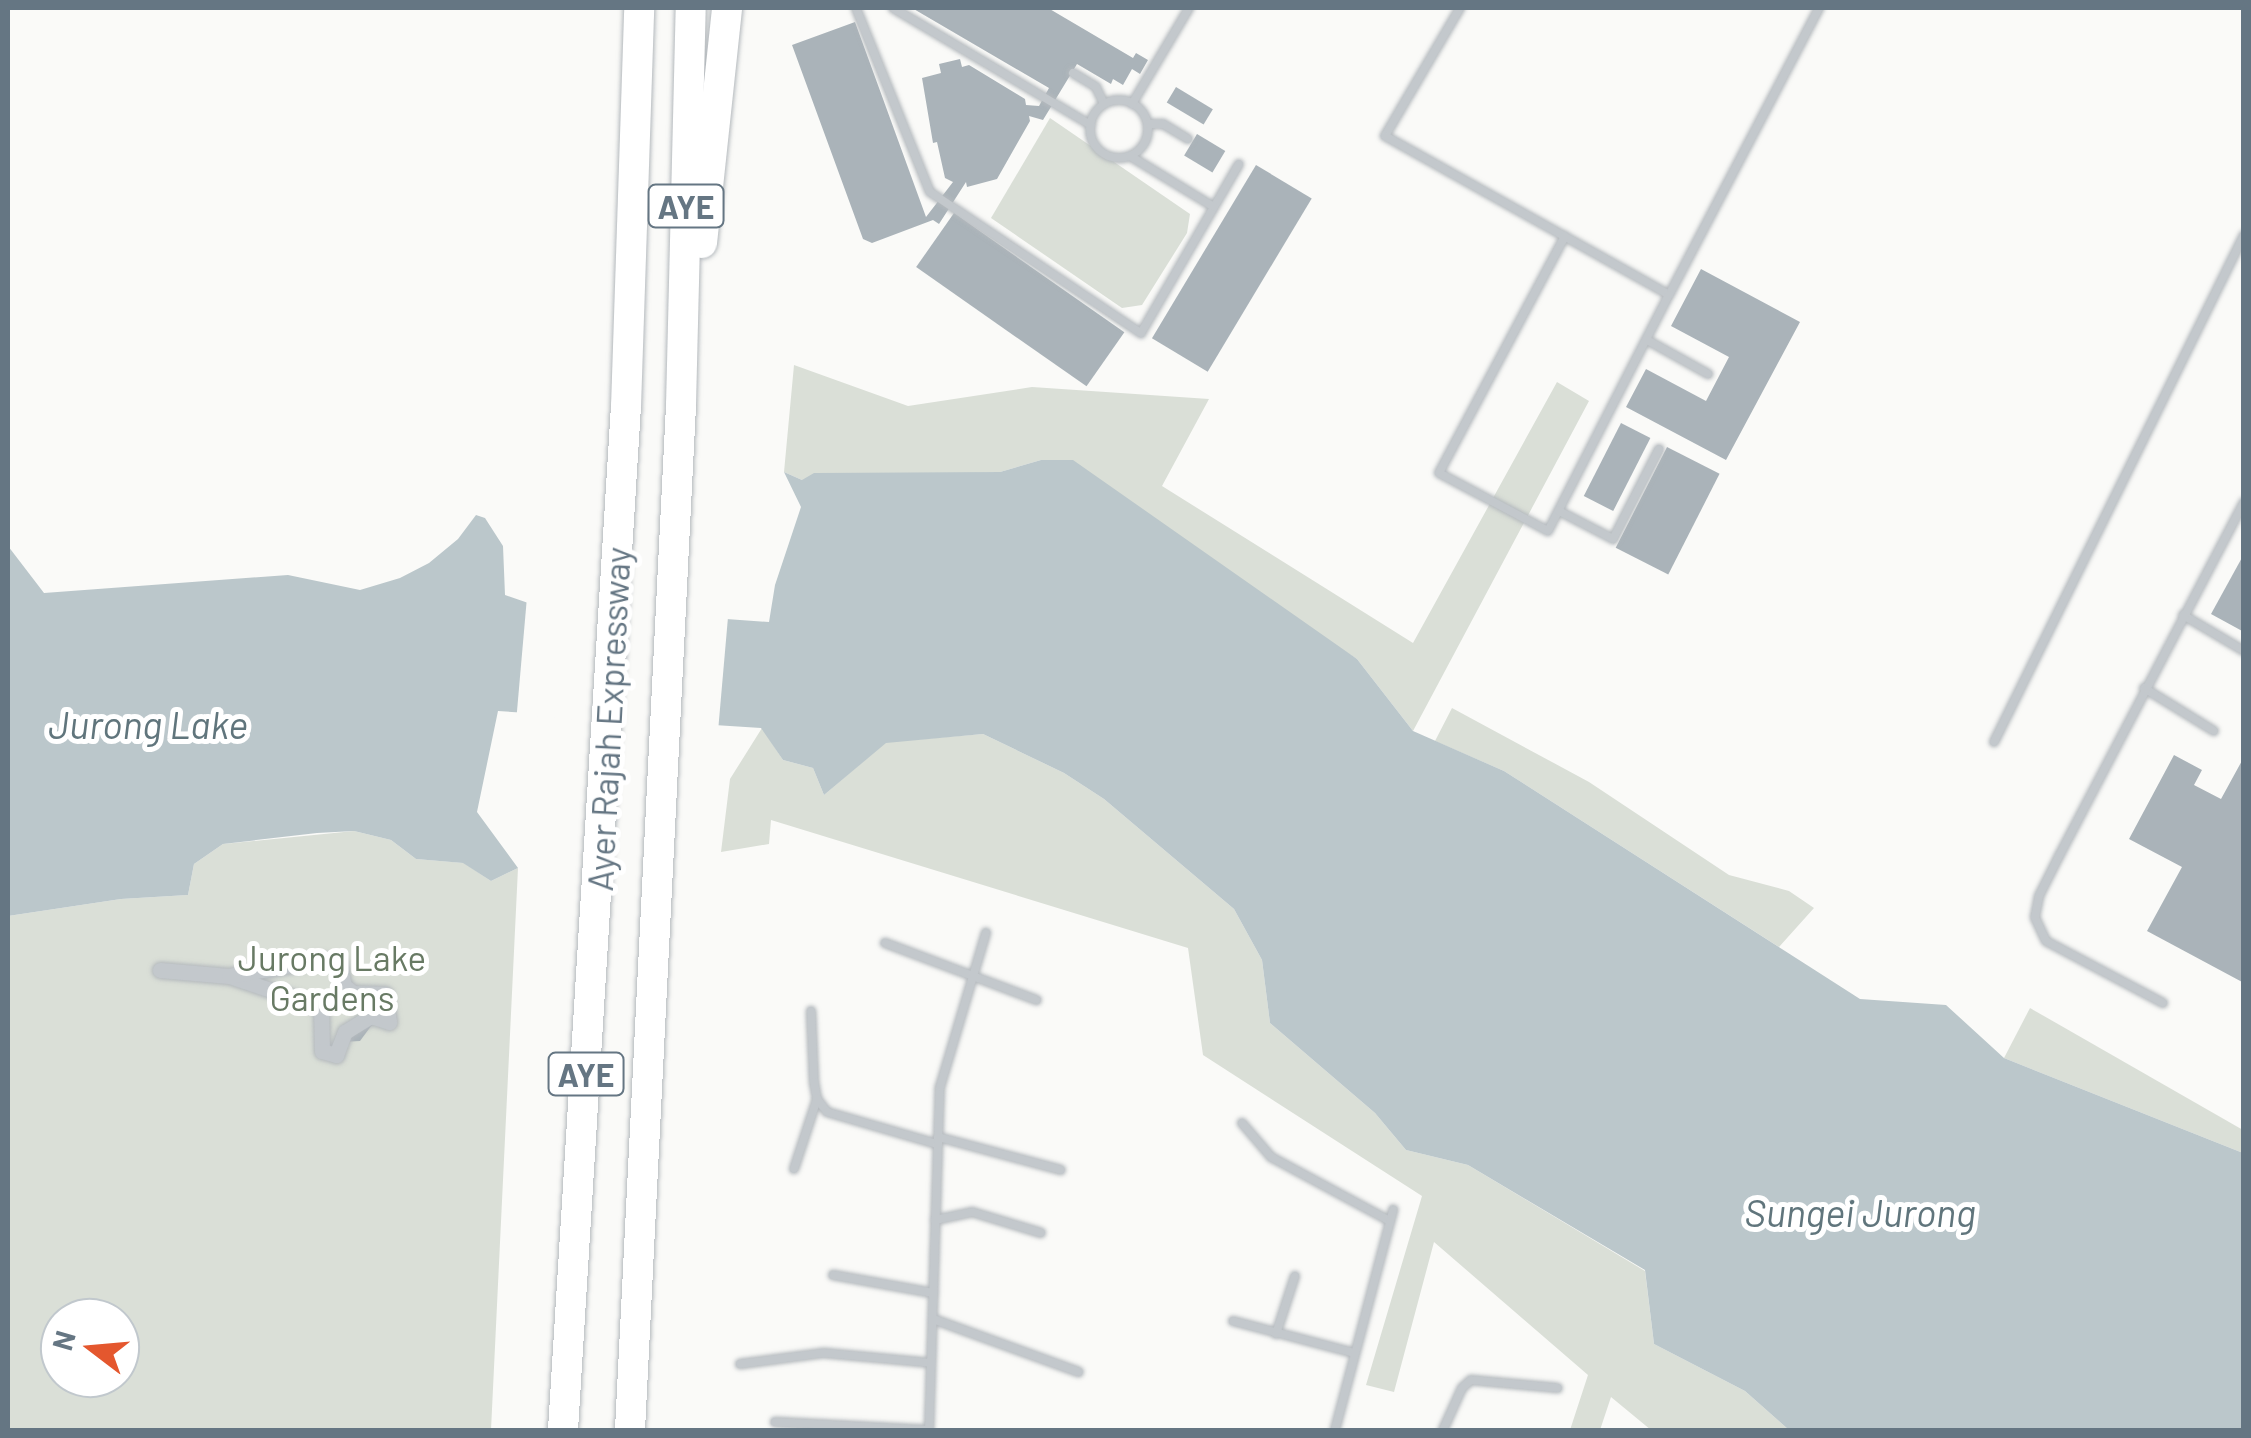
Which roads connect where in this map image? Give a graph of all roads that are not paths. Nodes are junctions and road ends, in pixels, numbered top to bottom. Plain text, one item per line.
1 (639, 8) edge
2 (691, 8) edge
3 (727, 8) edge
4 (856, 8) edge
5 (893, 8) edge
6 (1189, 8) edge
7 (1460, 8) edge
8 (1820, 8) edge
9 (1072, 72) dead end
10 (1104, 104) junction
11 (1132, 104) junction
12 (1148, 124) junction
13 (1091, 126) junction
14 (1188, 139) dead end
15 (1130, 156) junction
16 (1239, 164) dead end
17 (1214, 207) junction
18 (2244, 235) edge
19 (1565, 236) junction
20 (1670, 296) junction
21 (1647, 340) junction
22 (1708, 374) dead end
23 (680, 405) junction
24 (1659, 449) dead end
25 (2244, 502) edge
26 (1558, 511) junction
27 (2183, 615) junction
28 (2244, 652) edge
29 (2144, 688) junction
30 (2214, 731) dead end
31 (1994, 742) dead end
32 (986, 933) dead end
33 (885, 943) dead end
34 (160, 970) dead end
35 (230, 976) junction
36 (974, 976) junction
37 (1036, 1000) dead end
38 (2163, 1003) dead end
39 (811, 1011) dead end
40 (817, 1098) junction
41 (1242, 1123) dead end
42 (938, 1140) junction
43 (794, 1169) dead end
44 (1061, 1170) dead end
45 (1393, 1210) dead end
46 (935, 1220) junction
47 (1390, 1221) junction
48 (1040, 1233) dead end
49 (834, 1275) dead end
50 (1295, 1276) dead end
51 (934, 1293) junction
52 (932, 1319) junction
53 (1234, 1321) dead end
54 (1276, 1334) junction
55 (1354, 1353) junction
56 (931, 1363) junction
57 (740, 1364) dead end
58 (1079, 1372) dead end
59 (1558, 1388) dead end
60 (775, 1422) dead end
61 (563, 1430) edge
62 (630, 1430) edge
63 (929, 1430) edge
64 (1335, 1430) edge
65 (1443, 1430) edge

1 - 61 highway, Ayer Rajah Expressway / AYE
2 - 23 highway, Ayer Rajah Expressway / AYE
3 - 23 highway
4 - 17 lane
5 - 13 lane
6 - 11 lane
7 - 19 lane
8 - 20 lane
9 - 10 lane
10 - 11 lane
10 - 13 lane
11 - 12 lane
12 - 14 lane
12 - 15 lane
13 - 15 lane
15 - 17 lane
16 - 17 lane
18 - 31 lane
19 - 20 lane
19 - 26 lane
20 - 21 lane
21 - 22 lane
21 - 26 lane
23 - 62 highway, Ayer Rajah Expressway / AYE
24 - 26 lane
25 - 27 lane
27 - 28 lane
27 - 29 lane
29 - 30 lane
29 - 38 lane
32 - 36 lane
33 - 36 lane
34 - 35 street
35 - 35 street
36 - 37 lane
36 - 42 lane
39 - 40 lane
40 - 42 lane
40 - 43 lane
41 - 47 lane
42 - 44 lane
42 - 46 lane
45 - 47 lane
46 - 48 lane
46 - 51 lane
47 - 55 lane
49 - 51 lane
50 - 54 lane
51 - 52 lane
52 - 56 lane
52 - 58 lane
53 - 54 lane
54 - 55 lane
55 - 64 lane
56 - 57 lane
56 - 63 lane
59 - 65 lane
60 - 63 lane

